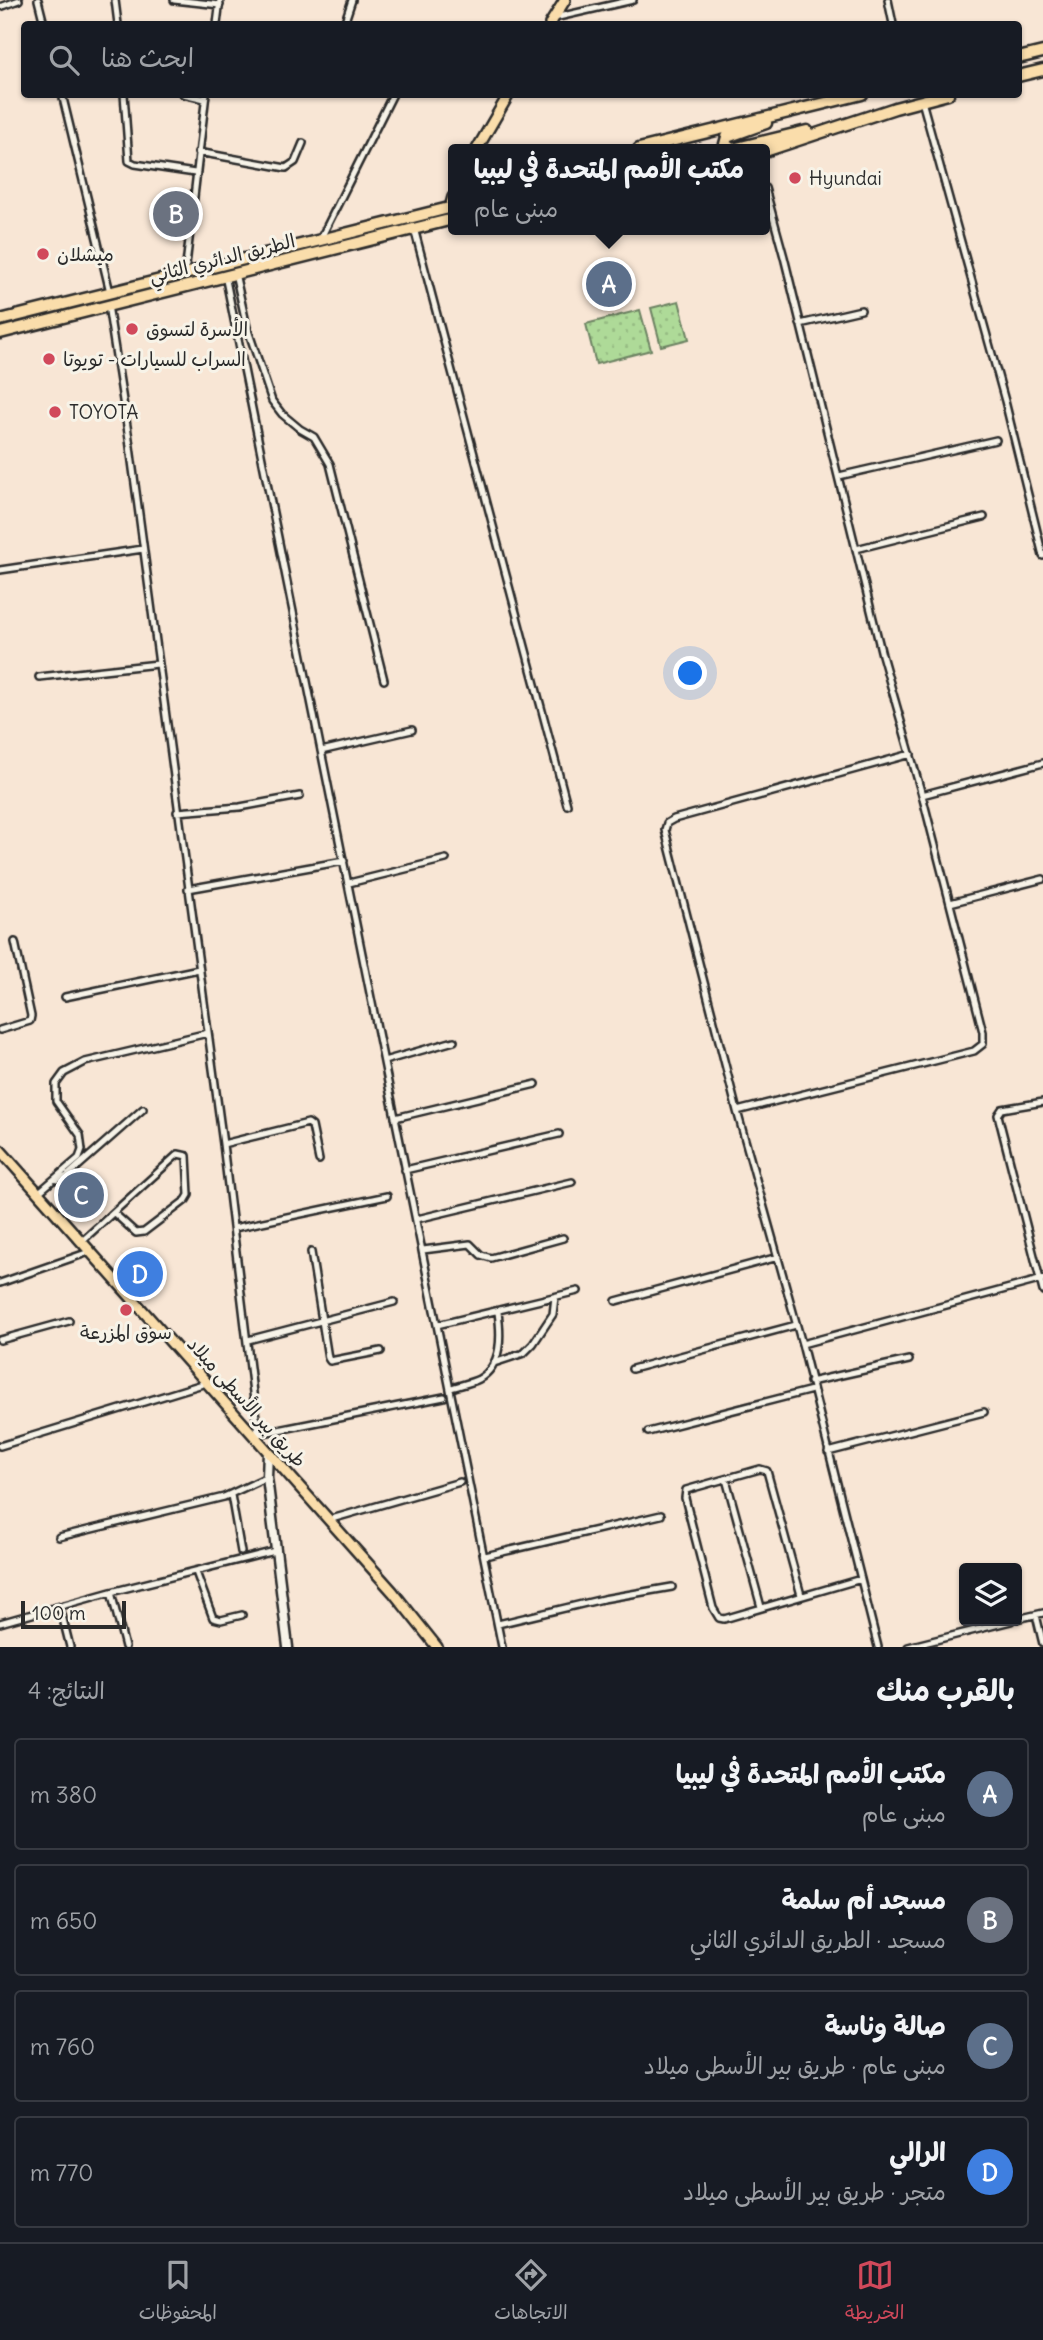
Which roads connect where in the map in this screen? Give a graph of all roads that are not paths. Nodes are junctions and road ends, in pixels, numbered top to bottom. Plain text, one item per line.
1 (19, 0) edge
2 (38, 0) edge
3 (115, 0) edge
4 (174, 0) edge
5 (352, 0) edge
6 (565, 0) edge
7 (633, 0) edge
8 (888, 0) edge
9 (220, 3) edge
10 (0, 7) edge
11 (43, 21) edge
12 (117, 21) edge
13 (217, 21) edge
14 (345, 21) edge
15 (552, 21) edge
16 (892, 21) edge
17 (1043, 52) edge
18 (1022, 57) edge
19 (1043, 70) edge
20 (1022, 75) edge
21 (63, 98) edge
22 (124, 98) edge
23 (206, 98) edge
24 (391, 98) edge
25 (507, 98) edge
26 (847, 98) edge
27 (933, 98) edge
28 (922, 101) junction
29 (820, 105) junction
30 (895, 108) junction
31 (303, 143) dead end
32 (480, 144) edge
33 (660, 144) edge
34 (725, 144) edge
35 (756, 144) edge
36 (770, 149) edge
37 (198, 152) junction
38 (195, 173) junction
39 (770, 207) edge
40 (448, 213) edge
41 (448, 214) edge
42 (414, 228) junction
43 (320, 240) junction
44 (185, 274) junction
45 (230, 274) junction
46 (111, 292) junction
47 (108, 305) junction
48 (861, 310) dead end
49 (0, 320) edge
50 (800, 324) junction
51 (0, 333) edge
52 (996, 439) dead end
53 (839, 476) junction
54 (984, 517) dead end
55 (143, 549) junction
56 (856, 549) junction
57 (1043, 556) edge
58 (0, 570) edge
59 (158, 664) junction
60 (39, 677) dead end
61 (384, 681) dead end
62 (412, 730) dead end
63 (321, 751) junction
64 (911, 754) junction
65 (1043, 763) edge
66 (922, 795) junction
67 (300, 796) dead end
68 (567, 805) dead end
69 (177, 812) junction
70 (446, 859) dead end
71 (344, 861) junction
72 (1043, 878) edge
73 (349, 883) junction
74 (188, 889) junction
75 (950, 903) junction
76 (15, 942) dead end
77 (199, 970) junction
78 (65, 997) dead end
79 (0, 1030) edge
80 (208, 1033) junction
81 (454, 1041) dead end
82 (384, 1061) junction
83 (536, 1084) dead end
84 (1043, 1102) edge
85 (143, 1109) dead end
86 (737, 1111) junction
87 (395, 1118) junction
88 (559, 1134) dead end
89 (223, 1144) junction
90 (0, 1150) edge
91 (319, 1160) dead end
92 (405, 1170) junction
93 (54, 1181) junction
94 (572, 1182) dead end
95 (38, 1193) junction
96 (387, 1196) dead end
97 (114, 1213) junction
98 (417, 1219) junction
99 (234, 1228) junction
100 (563, 1238) dead end
101 (82, 1241) junction
102 (423, 1250) junction
103 (92, 1251) junction
104 (311, 1252) dead end
105 (778, 1257) junction
106 (1042, 1280) edge
107 (0, 1283) edge
108 (578, 1291) dead end
109 (1043, 1291) edge
110 (555, 1297) junction
111 (616, 1301) dead end
112 (394, 1302) dead end
113 (498, 1312) junction
114 (69, 1321) dead end
115 (322, 1321) junction
116 (437, 1325) junction
117 (796, 1325) junction
118 (0, 1340) edge
119 (248, 1340) junction
120 (802, 1344) junction
121 (381, 1351) dead end
122 (909, 1360) dead end
123 (494, 1363) junction
124 (632, 1369) dead end
125 (206, 1382) junction
126 (810, 1382) junction
127 (452, 1388) junction
128 (812, 1390) junction
129 (444, 1397) dead end
130 (984, 1412) dead end
131 (648, 1432) dead end
132 (256, 1436) junction
133 (0, 1446) edge
134 (268, 1452) junction
135 (828, 1452) junction
136 (267, 1477) junction
137 (726, 1479) junction
138 (460, 1482) dead end
139 (231, 1494) junction
140 (661, 1515) dead end
141 (328, 1520) junction
142 (59, 1537) dead end
143 (275, 1551) junction
144 (241, 1552) dead end
145 (485, 1556) junction
146 (196, 1572) junction
147 (861, 1580) junction
148 (672, 1587) dead end
149 (111, 1592) junction
150 (801, 1595) junction
151 (60, 1607) junction
152 (761, 1607) junction
153 (1043, 1613) edge
154 (242, 1615) dead end
155 (1035, 1615) junction
156 (1022, 1618) edge
157 (0, 1623) edge
158 (498, 1624) junction
159 (992, 1626) edge
160 (1043, 1644) edge
161 (70, 1647) edge
162 (125, 1647) edge
163 (288, 1647) edge
164 (437, 1647) edge
165 (502, 1647) edge
166 (878, 1647) edge
167 (908, 1647) edge

1 - 10 street
2 - 11 street
3 - 12 street
4 - 9 street
5 - 14 street
6 - 15 main road
7 - 15 street
8 - 16 street
9 - 13 street
17 - 18 highway
19 - 20 highway
21 - 46 street
22 - 38 street
23 - 37 street
24 - 43 street
25 - 32 main road
26 - 29 highway
27 - 28 highway
28 - 30 highway
28 - 57 street
29 - 33 highway
29 - 34 highway
30 - 35 highway
30 - 36 highway
31 - 37 street
37 - 38 street
38 - 44 street
39 - 50 street
40 - 43 highway, الطريق الدائري الثاني
41 - 42 highway, الطريق الدائري الثاني
42 - 45 highway, الطريق الدائري الثاني
42 - 68 street
43 - 44 highway, الطريق الدائري الثاني
44 - 46 highway, الطريق الدائري الثاني
45 - 47 highway, الطريق الدائري الثاني
45 - 61 street
45 - 63 street
46 - 49 highway, الطريق الدائري الثاني
47 - 51 highway, الطريق الدائري الثاني
47 - 55 street
48 - 50 street
50 - 53 street
52 - 53 street
53 - 56 street
54 - 56 street
55 - 58 street
55 - 59 street
56 - 64 street
59 - 60 street
59 - 69 street
62 - 63 street
63 - 71 street
64 - 66 street
64 - 86 street
65 - 66 street
66 - 75 street
67 - 69 street
69 - 74 street
70 - 73 street
71 - 73 street
71 - 74 street
72 - 75 street
73 - 82 street
74 - 77 street
75 - 86 street
76 - 79 street
77 - 78 street
77 - 80 street
80 - 89 street
80 - 93 street
81 - 82 street
82 - 87 street
83 - 87 street
84 - 106 street
85 - 93 street
86 - 105 street
87 - 92 street
88 - 92 street
89 - 91 street
89 - 99 street
90 - 95 main road, طريق بير الأسطى ميلاد
92 - 98 street
93 - 95 street
94 - 98 street
95 - 101 main road, طريق بير الأسطى ميلاد
96 - 99 street
97 - 97 street
97 - 101 street
98 - 102 street
99 - 119 street
100 - 102 street
101 - 103 main road, طريق بير الأسطى ميلاد
102 - 116 street
103 - 107 street
103 - 125 main road, طريق بير الأسطى ميلاد
104 - 115 street
105 - 111 street
105 - 117 street
106 - 109 street
106 - 120 street
108 - 110 street
110 - 113 street
110 - 123 street
112 - 115 street
113 - 116 street
113 - 123 street
114 - 118 street
115 - 119 street
115 - 121 street
116 - 127 street
117 - 120 street
117 - 124 street
119 - 132 street
120 - 126 street
122 - 126 street
123 - 127 street
125 - 132 main road, طريق بير الأسطى ميلاد
125 - 133 street
126 - 128 street
127 - 145 street
128 - 131 street
128 - 135 street
129 - 132 street
130 - 135 street
132 - 134 main road, طريق بير الأسطى ميلاد
134 - 136 main road
134 - 141 main road, طريق بير الأسطى ميلاد
135 - 147 street
136 - 139 street
136 - 143 main road
137 - 150 street
137 - 152 street
137 - 152 street
138 - 141 street
139 - 142 street
139 - 144 street
140 - 145 street
141 - 164 main road, طريق بير الأسطى ميلاد
143 - 146 street
143 - 163 main road
145 - 158 street
146 - 149 street
146 - 154 street
147 - 150 street
147 - 166 street
148 - 158 street
149 - 151 street
149 - 162 street
150 - 152 street
151 - 157 street
151 - 161 street
153 - 155 street
155 - 156 street
155 - 160 street
158 - 165 street
159 - 167 street

